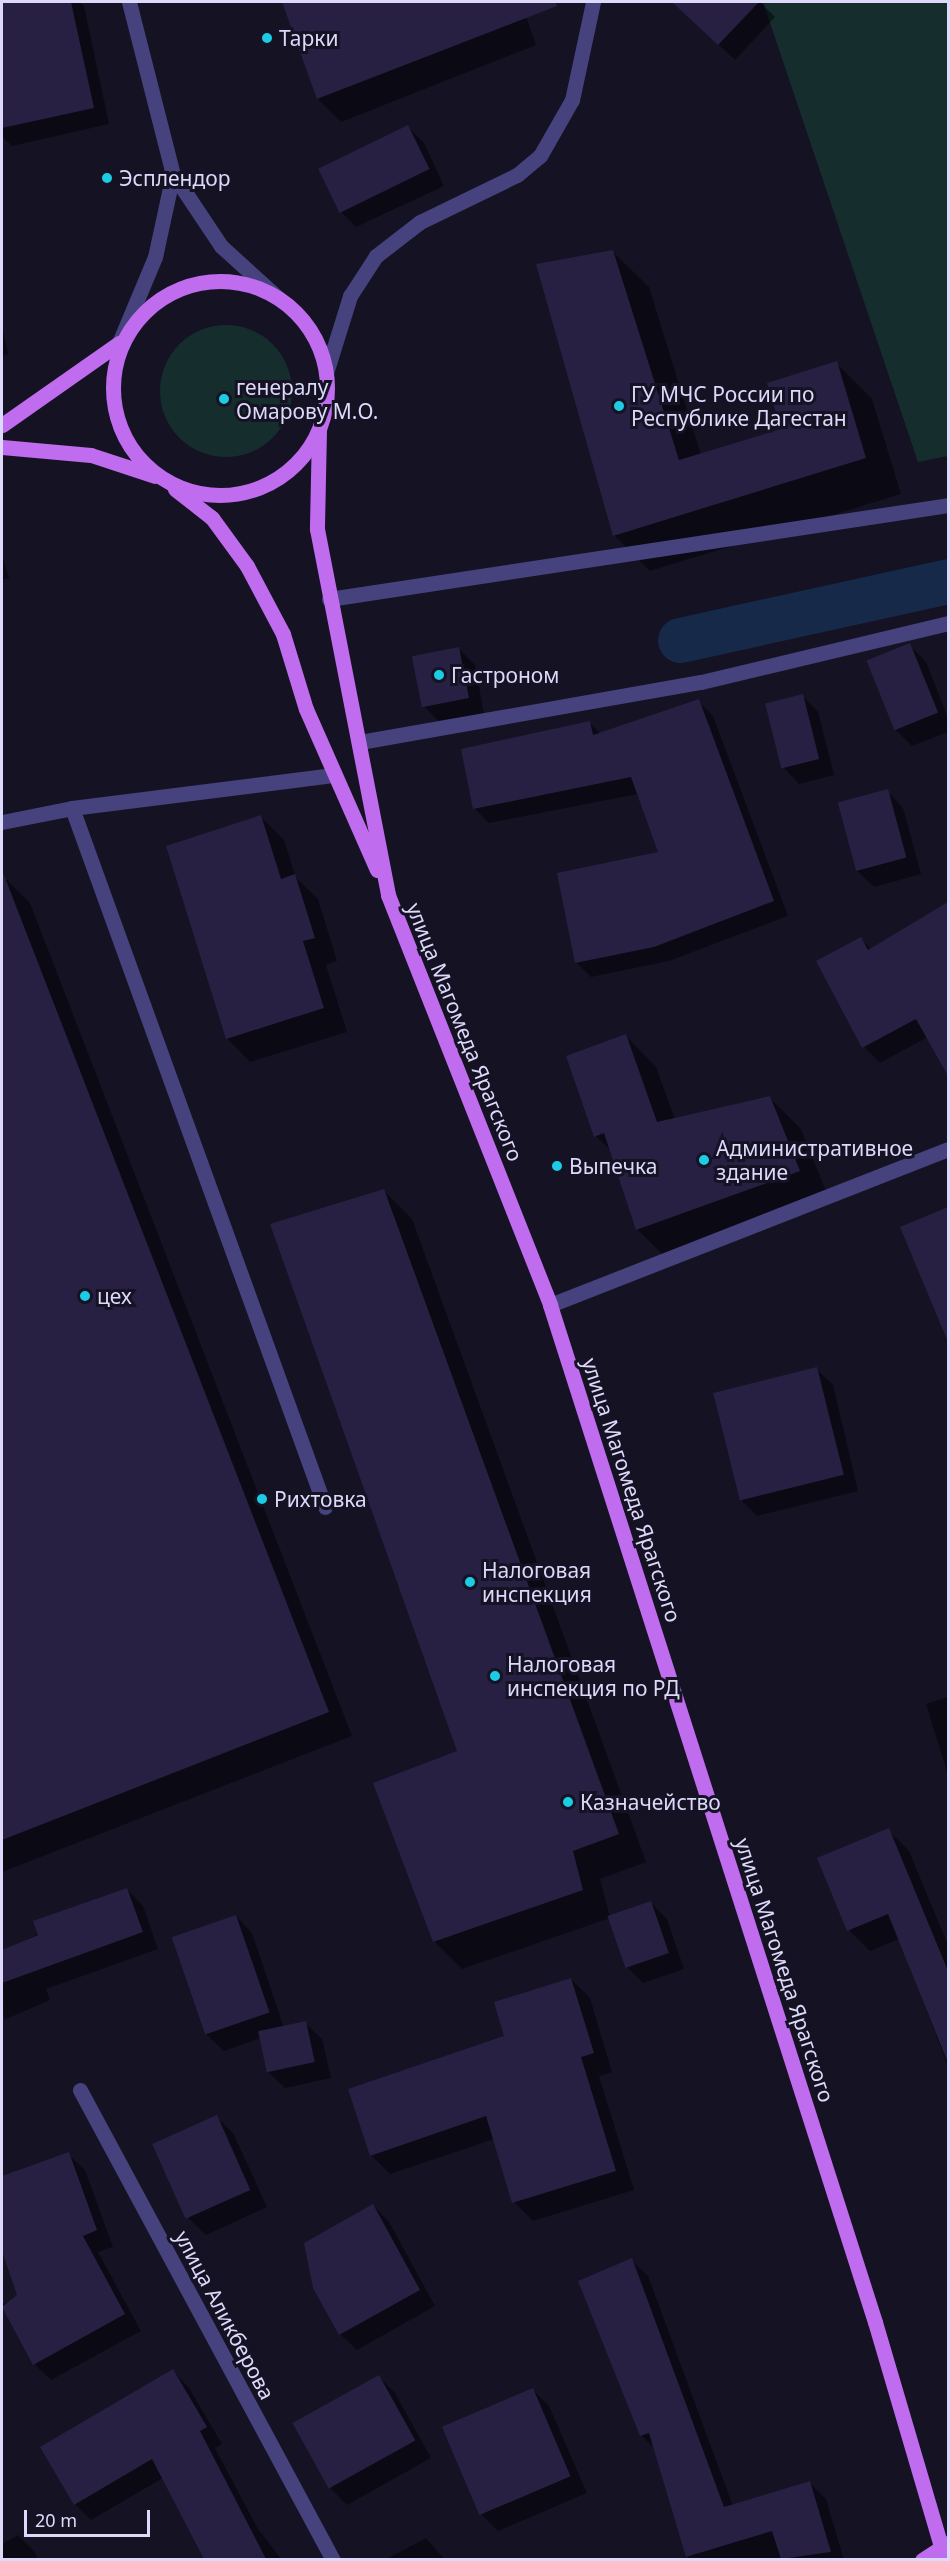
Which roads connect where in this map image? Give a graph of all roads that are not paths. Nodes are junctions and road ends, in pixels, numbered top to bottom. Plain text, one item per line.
1 (129, 2) edge
2 (593, 2) edge
3 (173, 174) junction
4 (277, 297) junction
5 (119, 343) junction
6 (326, 373) junction
7 (2, 425) edge
8 (319, 430) junction
9 (2, 447) edge
10 (159, 478) junction
11 (948, 505) edge
12 (328, 599) junction
13 (948, 623) edge
14 (360, 742) junction
15 (335, 775) junction
16 (72, 808) junction
17 (2, 822) edge
18 (388, 895) junction
19 (948, 1149) edge
20 (550, 1305) junction
21 (325, 1507) dead end
22 (80, 2090) dead end
23 (945, 2550) edge
24 (333, 2559) edge
25 (922, 2559) edge

1 - 3 street
2 - 6 street
3 - 4 street
3 - 5 street
4 - 5 main road
4 - 6 main road
5 - 7 main road
5 - 10 main road
6 - 8 main road
8 - 10 main road
8 - 12 main road, улица Магомеда Ярагского
9 - 10 main road
10 - 15 main road
11 - 12 street
12 - 14 main road, улица Магомеда Ярагского
13 - 14 street
14 - 18 main road, улица Магомеда Ярагского
15 - 16 street
15 - 18 main road
16 - 17 street
16 - 21 street
18 - 20 main road, улица Магомеда Ярагского
19 - 20 street
20 - 23 main road, улица Магомеда Ярагского
22 - 24 street, улица Аликберова
23 - 25 main road

